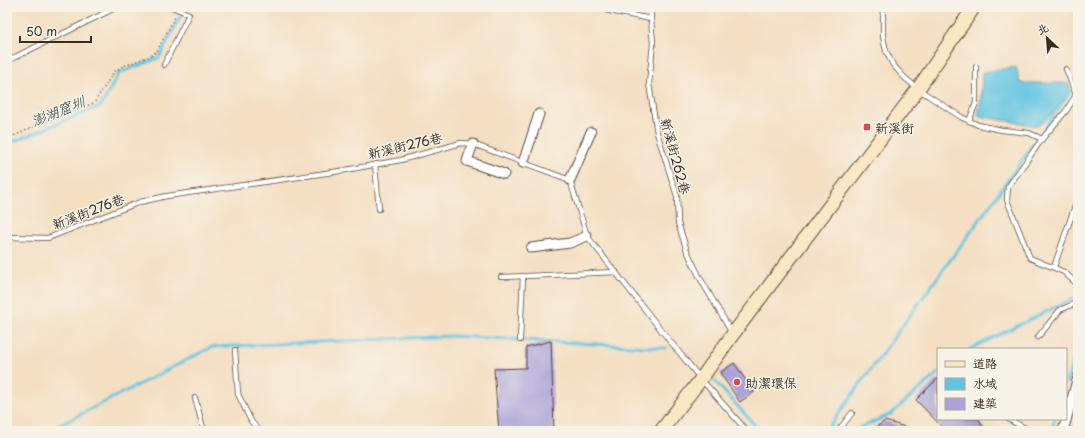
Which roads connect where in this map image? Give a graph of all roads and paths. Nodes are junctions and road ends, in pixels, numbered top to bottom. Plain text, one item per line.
1 (117, 7) edge
2 (172, 7) edge
3 (589, 7) edge
4 (650, 7) edge
5 (882, 7) edge
6 (974, 7) edge
7 (179, 10) junction
8 (651, 19) junction
9 (7, 61) edge
10 (164, 65) dead end
11 (976, 67) dead end
12 (1066, 69) dead end
13 (918, 89) junction
14 (1077, 95) edge
15 (539, 114) dead end
16 (969, 121) junction
17 (591, 132) dead end
18 (1042, 139) junction
19 (7, 140) edge
20 (473, 144) junction
21 (523, 163) junction
22 (375, 164) junction
23 (504, 174) dead end
24 (570, 180) junction
25 (1078, 197) edge
26 (379, 209) dead end
27 (587, 236) junction
28 (7, 238) edge
29 (531, 248) dead end
30 (1054, 267) junction
31 (616, 272) junction
32 (524, 276) junction
33 (501, 277) dead end
34 (1078, 285) edge
35 (1078, 302) edge
36 (733, 334) junction
37 (1038, 337) dead end
38 (520, 340) dead end
39 (235, 350) dead end
40 (1078, 377) edge
41 (701, 379) junction
42 (195, 398) dead end
43 (852, 413) dead end
44 (1067, 417) edge
45 (1010, 420) edge
46 (1066, 420) edge
47 (204, 431) edge
48 (260, 431) edge
49 (662, 431) edge
50 (747, 431) edge
51 (838, 431) edge
52 (1031, 431) edge
53 (1063, 431) edge

1 - 9 lane
2 - 7 lane
3 - 8 lane
4 - 8 lane, 新溪街262巷
5 - 13 lane
6 - 13 street
7 - 10 lane
7 - 19 path
8 - 36 lane, 新溪街262巷
11 - 16 lane
12 - 14 lane
13 - 16 lane
13 - 36 street
14 - 18 lane
15 - 21 street
16 - 18 lane
17 - 24 street
18 - 30 lane
20 - 21 lane, 新溪街276巷
20 - 22 lane, 新溪街276巷
20 - 23 street
21 - 24 lane, 新溪街276巷
22 - 26 lane
22 - 28 lane, 新溪街276巷
24 - 27 lane
25 - 30 lane
27 - 29 street
27 - 31 lane
30 - 34 lane
31 - 32 lane
31 - 41 lane
32 - 33 lane
32 - 38 lane
35 - 37 lane
36 - 41 street
39 - 48 lane
40 - 44 street
41 - 49 street
41 - 50 lane
42 - 47 lane
43 - 51 lane
45 - 52 lane
46 - 53 street

